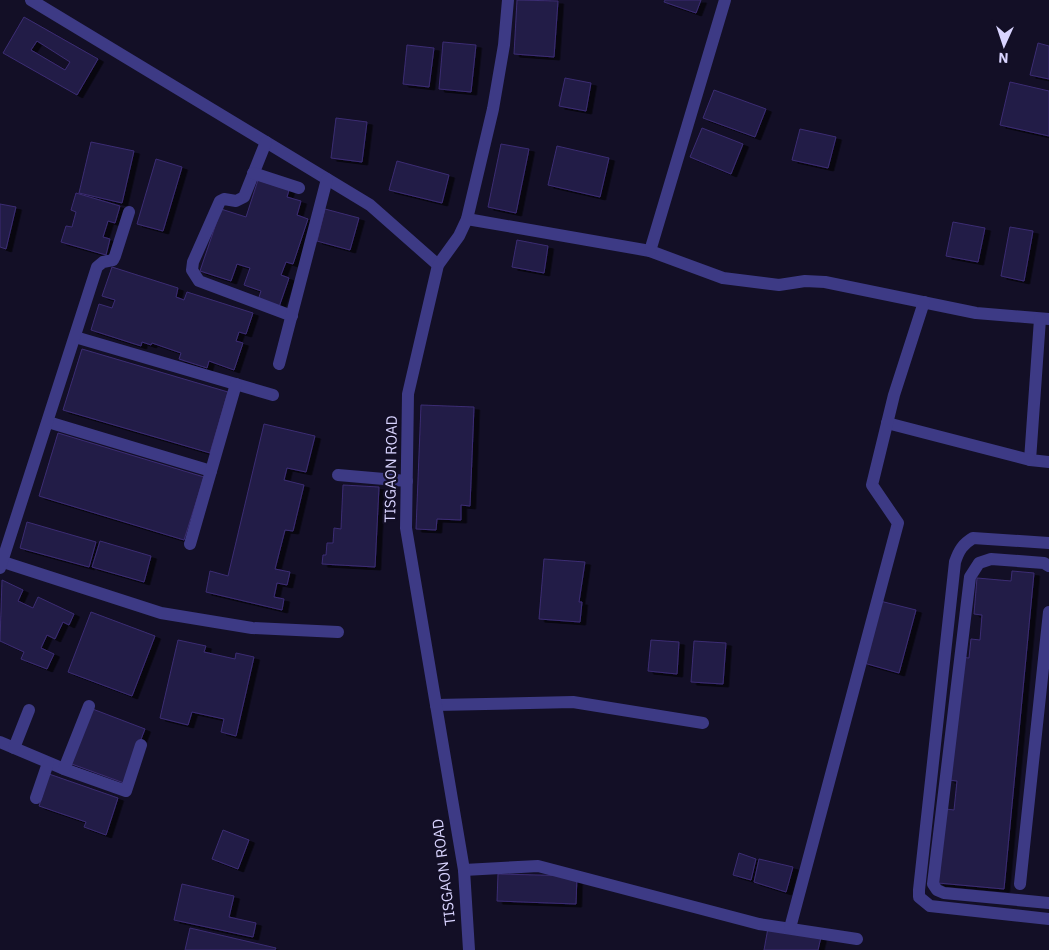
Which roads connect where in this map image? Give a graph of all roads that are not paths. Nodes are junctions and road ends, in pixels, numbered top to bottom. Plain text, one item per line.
1 (31, 0) edge
2 (508, 0) edge
3 (724, 0) edge
4 (266, 142) junction
5 (254, 173) junction
6 (327, 179) junction
7 (299, 188) dead end
8 (129, 212) dead end
9 (467, 218) junction
10 (650, 251) junction
11 (438, 265) junction
12 (924, 302) junction
13 (292, 316) junction
14 (1044, 319) edge
15 (75, 338) junction
16 (279, 364) dead end
17 (236, 384) junction
18 (273, 395) dead end
19 (48, 422) junction
20 (887, 423) junction
21 (1030, 460) junction
22 (1049, 462) edge
23 (211, 471) junction
24 (338, 475) dead end
25 (407, 481) junction
26 (1049, 543) edge
27 (190, 544) dead end
28 (1, 564) edge
29 (1049, 566) edge
30 (1049, 612) edge
31 (338, 632) dead end
32 (88, 706) dead end
33 (436, 706) junction
34 (29, 710) dead end
35 (703, 723) dead end
36 (0, 742) edge
37 (141, 746) dead end
38 (14, 748) junction
39 (48, 762) junction
40 (64, 769) junction
41 (36, 798) dead end
42 (464, 870) junction
43 (1020, 884) dead end
44 (1049, 903) edge
45 (1049, 919) edge
46 (790, 928) junction
47 (857, 938) dead end
48 (469, 950) edge

1 - 4 street
2 - 9 street, TISGAON ROAD
3 - 10 street
4 - 5 street
4 - 6 street
5 - 7 street
5 - 13 street
6 - 11 street
6 - 13 street
8 - 15 street
9 - 10 street
9 - 11 street, TISGAON ROAD
10 - 12 street
11 - 25 street, TISGAON ROAD
12 - 14 street
12 - 20 street
13 - 16 street
14 - 21 street
15 - 17 street
15 - 19 street
17 - 18 street
17 - 23 street
19 - 23 street
19 - 28 street
20 - 21 street
20 - 46 street
21 - 22 street
23 - 27 street
24 - 25 street
25 - 33 street, TISGAON ROAD
26 - 45 street
28 - 31 street
29 - 44 street
30 - 43 street
32 - 40 street
33 - 35 street
33 - 42 street, TISGAON ROAD
34 - 38 street
36 - 38 street
37 - 40 street
38 - 39 street
39 - 40 street
39 - 41 street
42 - 46 street
42 - 48 street, TISGAON ROAD
46 - 47 street

